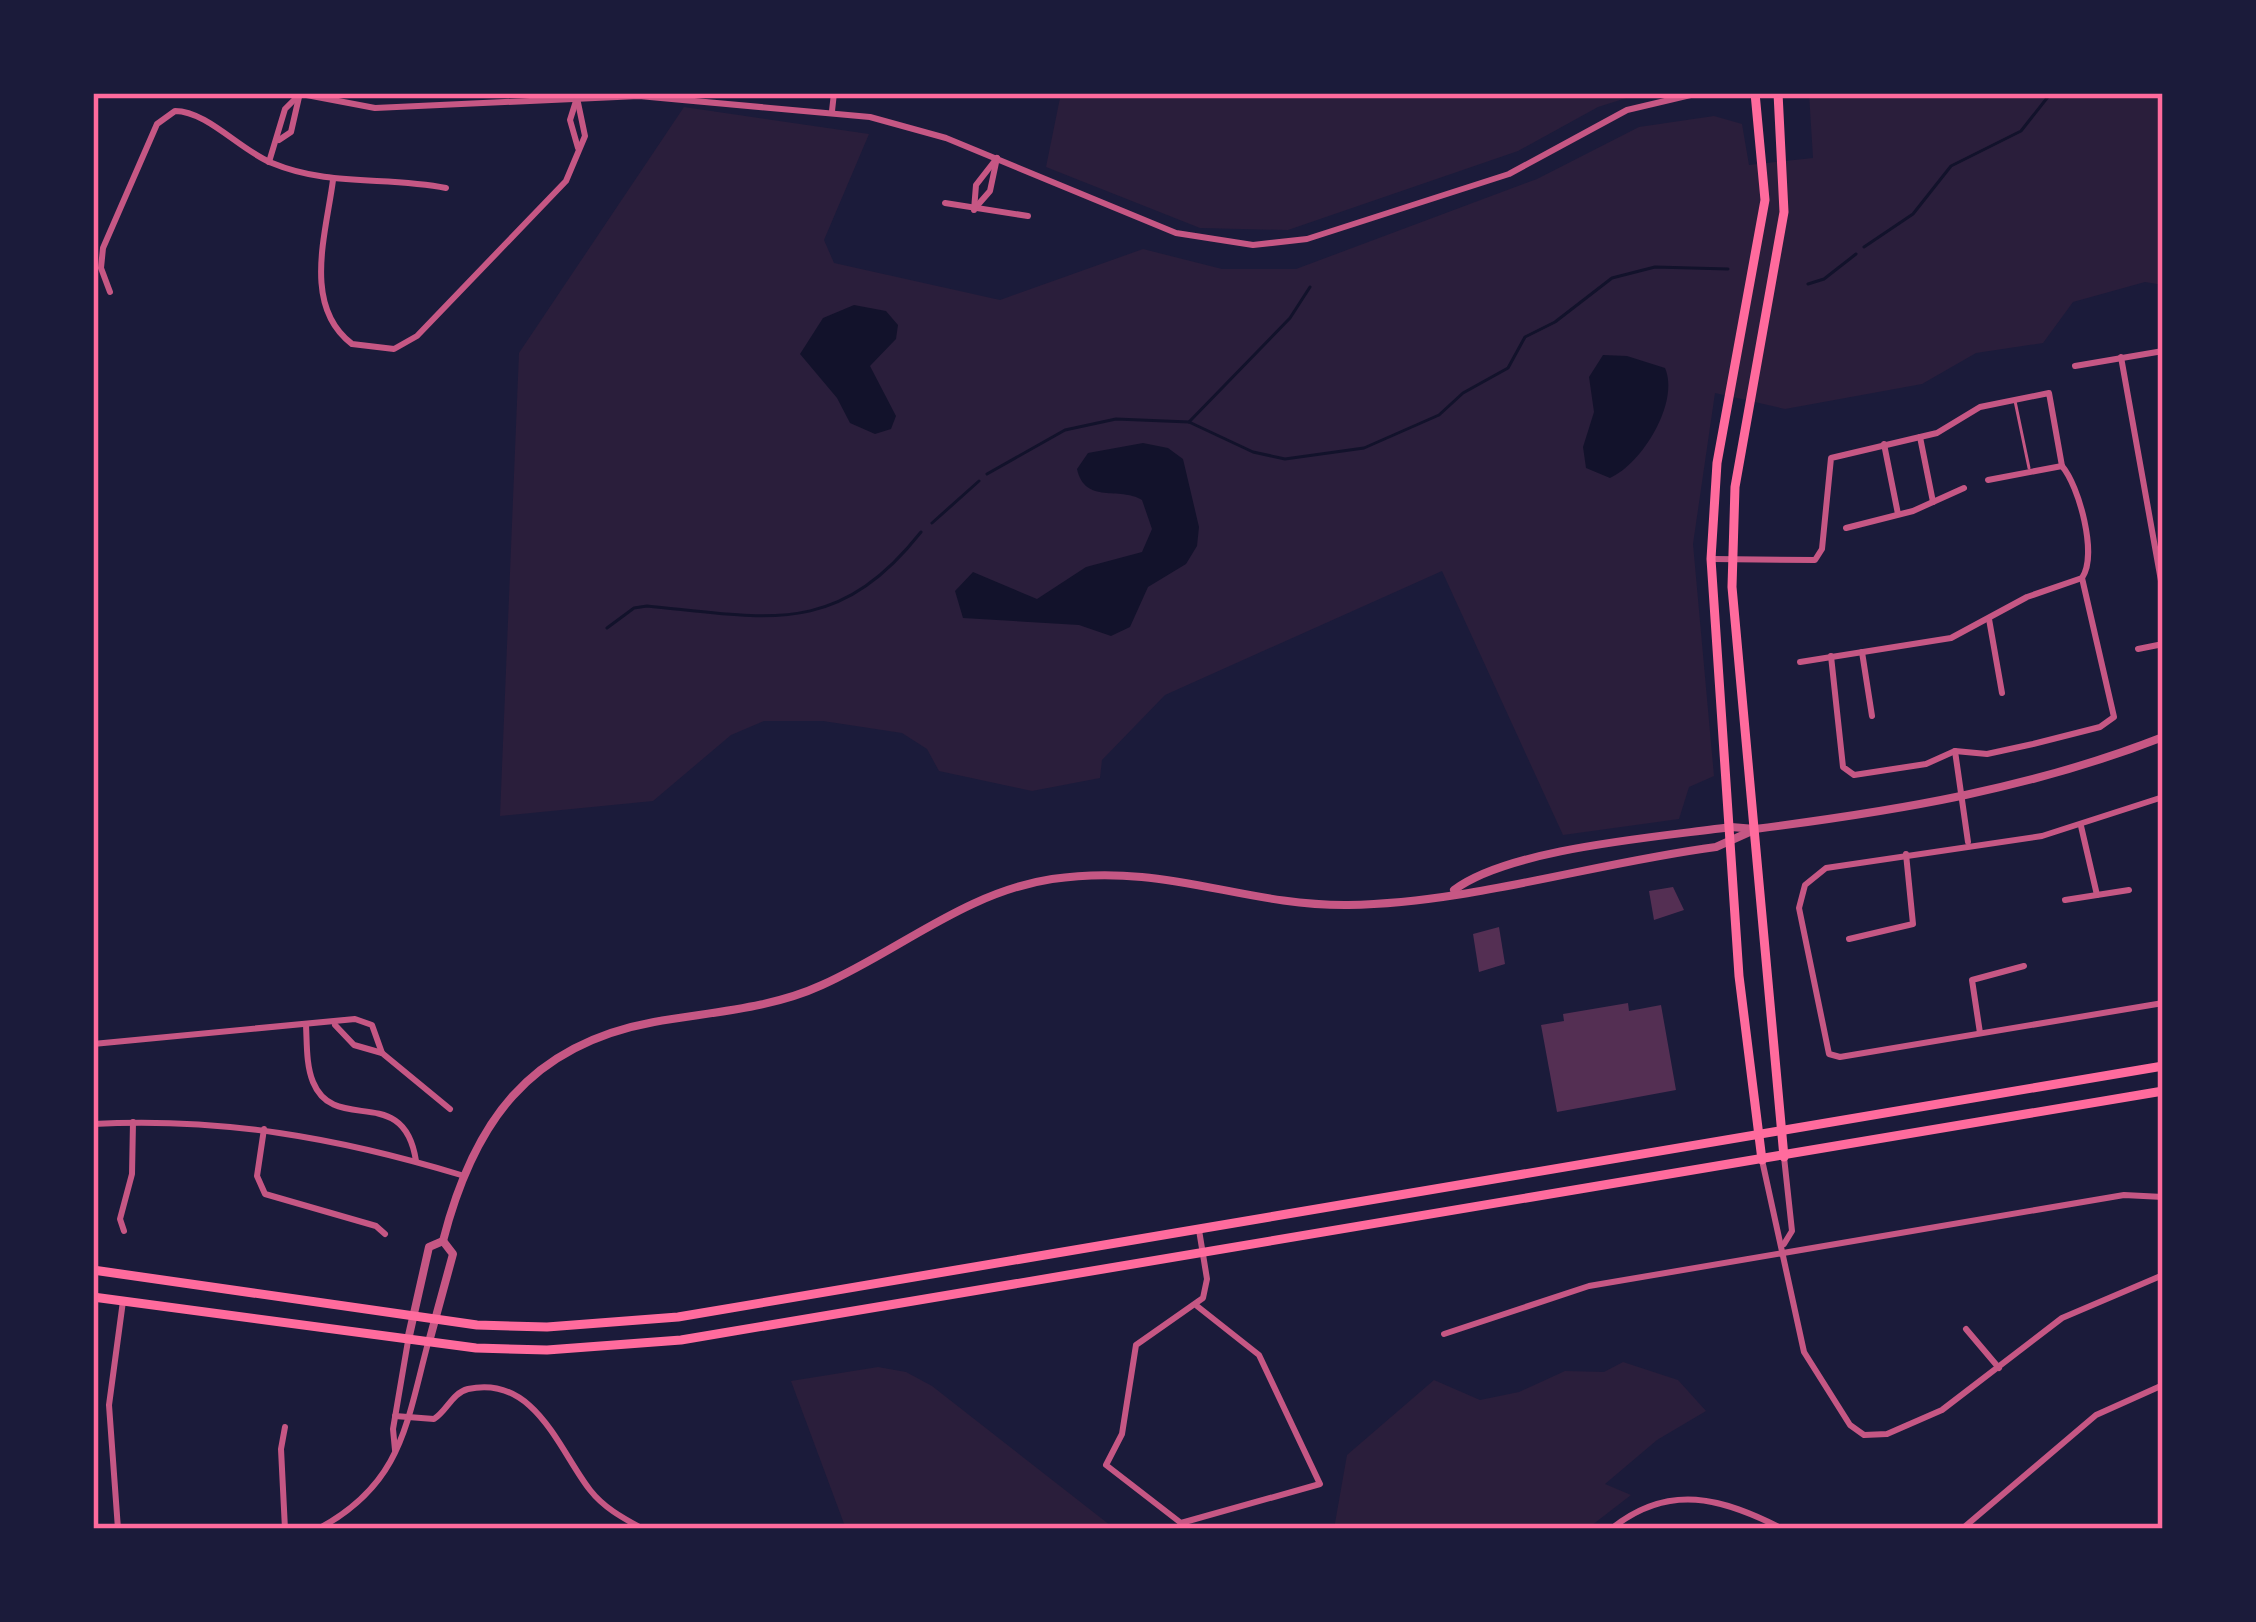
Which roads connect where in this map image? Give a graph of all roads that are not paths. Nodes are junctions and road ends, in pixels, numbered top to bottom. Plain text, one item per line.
1 (444, 93) edge
2 (834, 93) edge
3 (1699, 93) edge
4 (1755, 93) edge
5 (1778, 93) edge
6 (298, 94) edge
7 (577, 95) edge
8 (705, 97) edge
9 (445, 104) junction
10 (832, 111) junction
11 (279, 140) junction
12 (578, 148) junction
13 (997, 158) junction
14 (269, 162) junction
15 (333, 180) junction
16 (446, 188) dead end
17 (945, 203) dead end
18 (974, 210) junction
19 (1028, 217) dead end
20 (110, 292) dead end
21 (2163, 351) edge
22 (2122, 357) junction
23 (2075, 366) dead end
24 (2014, 399) junction
25 (1920, 436) junction
26 (1884, 444) junction
27 (2062, 466) junction
28 (2030, 472) junction
29 (1988, 480) dead end
30 (1964, 488) dead end
31 (1933, 502) junction
32 (1898, 514) junction
33 (1846, 528) dead end
34 (1711, 559) junction
35 (1732, 559) junction
36 (2082, 578) junction
37 (2163, 592) edge
38 (1989, 619) junction
39 (2163, 644) edge
40 (2138, 649) dead end
41 (1862, 652) junction
42 (1831, 656) junction
43 (1800, 662) dead end
44 (2002, 693) dead end
45 (1872, 716) dead end
46 (2163, 737) edge
47 (1955, 751) junction
48 (2163, 797) edge
49 (1961, 799) junction
50 (2081, 826) junction
51 (1731, 827) junction
52 (1755, 830) junction
53 (1968, 843) junction
54 (1732, 844) junction
55 (1906, 854) junction
56 (2129, 890) dead end
57 (1454, 891) junction
58 (2097, 895) junction
59 (2065, 900) dead end
60 (1849, 939) dead end
61 (2024, 966) dead end
62 (2163, 1003) edge
63 (332, 1024) junction
64 (305, 1025) junction
65 (1980, 1033) junction
66 (93, 1043) edge
67 (382, 1053) junction
68 (2163, 1066) edge
69 (2163, 1091) edge
70 (449, 1108) dead end
71 (134, 1122) junction
72 (93, 1124) edge
73 (264, 1129) junction
74 (1781, 1132) junction
75 (1757, 1136) junction
76 (1784, 1157) junction
77 (1762, 1160) junction
78 (416, 1161) junction
79 (461, 1175) junction
80 (2163, 1197) edge
81 (1199, 1228) junction
82 (124, 1231) dead end
83 (385, 1234) dead end
84 (443, 1241) junction
85 (1784, 1248) junction
86 (1203, 1251) junction
87 (93, 1270) edge
88 (2163, 1276) edge
89 (93, 1297) edge
90 (122, 1301) junction
91 (1197, 1306) junction
92 (413, 1318) junction
93 (434, 1321) junction
94 (1966, 1329) dead end
95 (1444, 1334) dead end
96 (408, 1340) junction
97 (428, 1343) junction
98 (1999, 1368) junction
99 (2163, 1385) edge
100 (395, 1416) junction
101 (412, 1419) junction
102 (285, 1427) dead end
103 (395, 1450) junction
104 (118, 1529) edge
105 (285, 1529) edge
106 (318, 1529) edge
107 (643, 1529) edge
108 (1611, 1529) edge
109 (1783, 1529) edge
110 (1962, 1529) edge

1 - 9 street
2 - 10 street
3 - 13 street
4 - 34 main road
5 - 35 main road
6 - 9 street
6 - 11 street
6 - 11 street
7 - 8 street
7 - 9 street
7 - 12 street
7 - 12 street
8 - 10 street
10 - 13 street
11 - 14 street
12 - 15 street
13 - 18 street
13 - 18 street
14 - 15 street
14 - 20 street
15 - 16 street
17 - 18 street
18 - 19 street
21 - 22 street
22 - 23 street
22 - 37 street
24 - 25 street
24 - 27 street
24 - 28 lane
25 - 26 street
25 - 31 street
26 - 32 street
26 - 35 street
27 - 28 street
27 - 36 street
28 - 29 street
30 - 31 street
31 - 32 street
32 - 33 street
34 - 35 street
34 - 51 main road
35 - 52 main road
36 - 38 street
36 - 47 street
38 - 41 street
38 - 44 street
39 - 40 street
41 - 42 street
41 - 45 street
42 - 43 street
42 - 47 street
46 - 49 street
47 - 49 street
48 - 50 street
49 - 52 street
49 - 53 street
50 - 53 street
50 - 58 street
51 - 52 street
51 - 54 main road
51 - 57 street
52 - 54 street
52 - 74 main road
53 - 55 street
54 - 57 street
54 - 75 main road
55 - 60 street
55 - 65 street
56 - 58 street
57 - 79 street
58 - 59 street
61 - 65 street
62 - 65 street
63 - 64 street
63 - 67 street
63 - 67 street
64 - 66 street
64 - 78 street
67 - 70 street
68 - 74 main road
69 - 76 main road
71 - 72 street
71 - 73 street
71 - 82 street
73 - 78 street
73 - 83 street
74 - 75 main road
74 - 76 main road
75 - 77 main road
75 - 81 main road
76 - 77 main road
76 - 85 street
77 - 85 street
77 - 86 main road
78 - 79 street
79 - 84 street
80 - 85 street
81 - 86 street
81 - 93 main road
84 - 92 street
84 - 93 street
85 - 95 street
85 - 98 street
86 - 91 street
86 - 97 main road
87 - 92 main road
88 - 98 street
89 - 90 main road
90 - 96 main road
90 - 104 street
91 - 91 street
92 - 93 main road
92 - 96 street
93 - 97 street
94 - 98 street
96 - 97 main road
96 - 100 street
97 - 101 street
99 - 110 street
100 - 101 street
100 - 103 street
101 - 103 street
101 - 107 street
102 - 105 street
103 - 106 street
108 - 109 street

